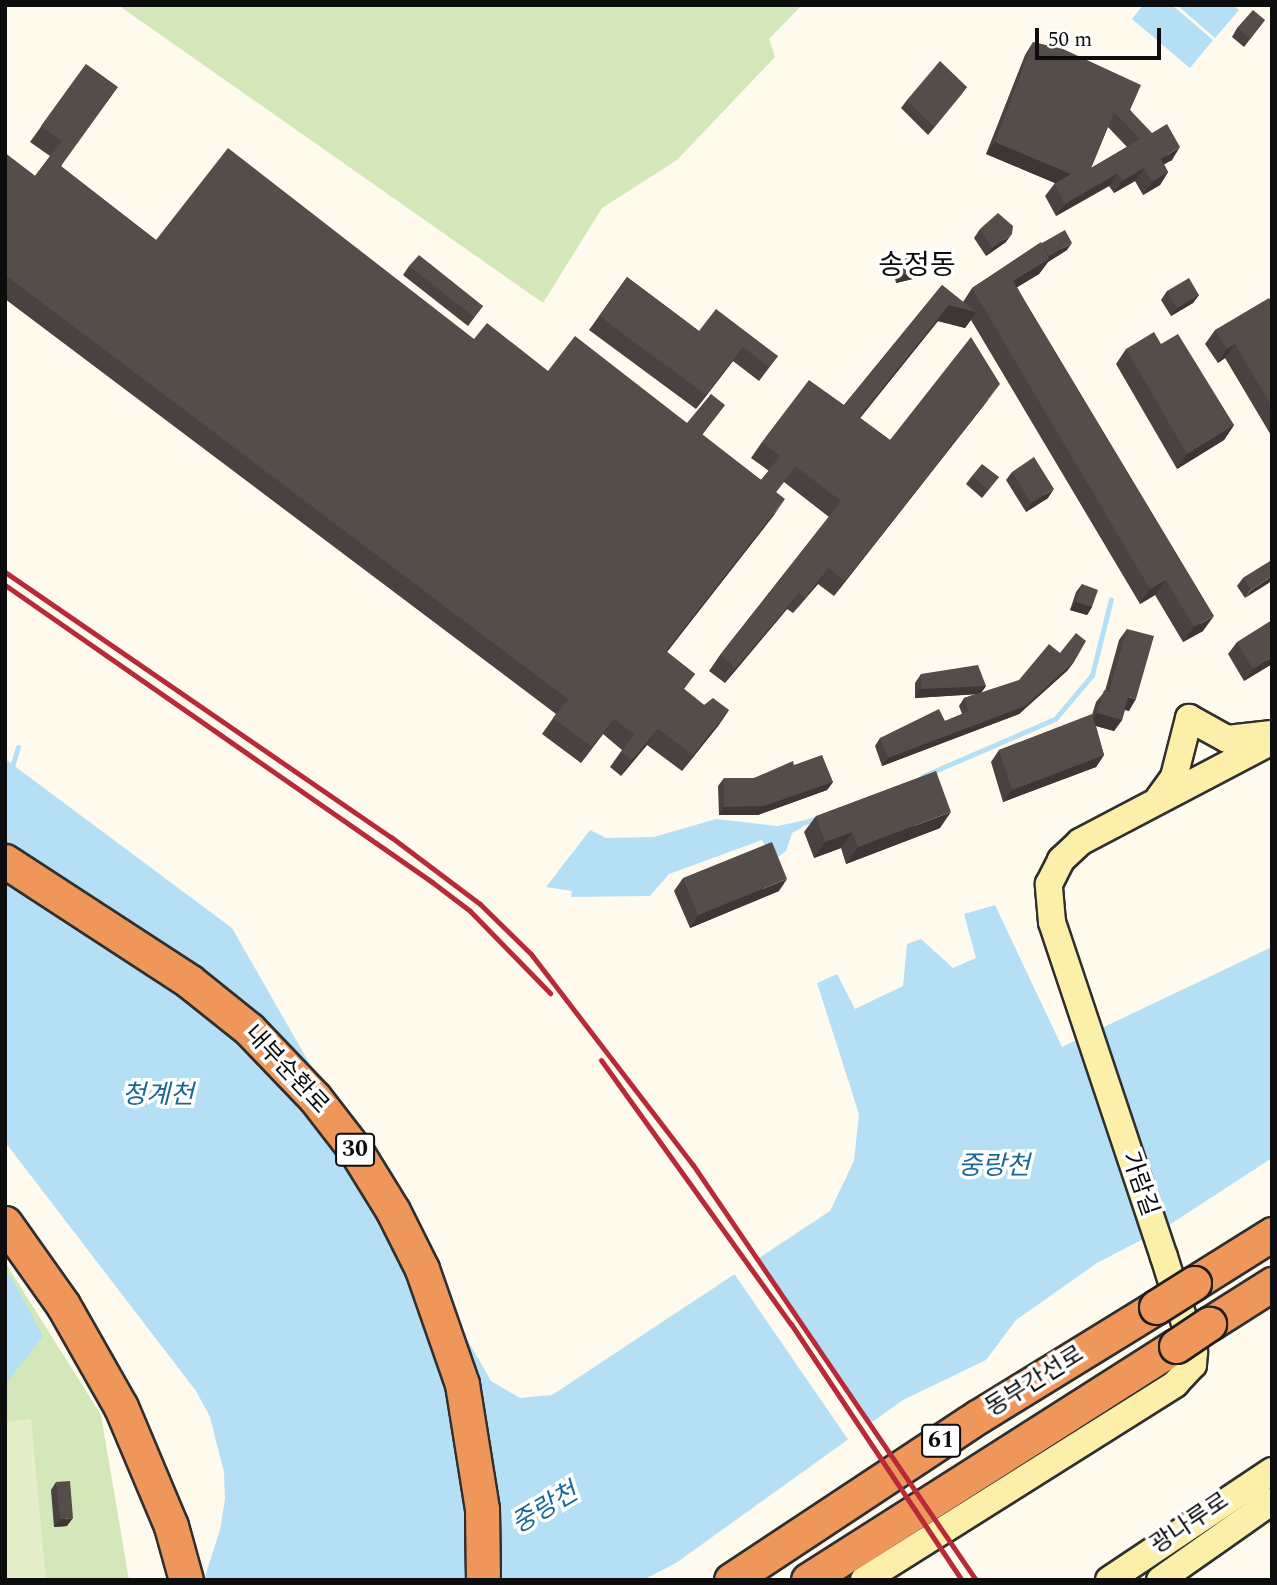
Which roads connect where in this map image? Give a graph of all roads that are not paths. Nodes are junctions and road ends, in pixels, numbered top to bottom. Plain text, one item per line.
1 (1272, 733) edge
2 (1272, 741) edge
3 (1153, 803) junction
4 (5, 861) edge
5 (5, 1223) edge
6 (1272, 1234) edge
7 (1272, 1284) edge
8 (1272, 1471) edge
9 (1272, 1501) edge
10 (186, 1580) edge
11 (482, 1580) edge
12 (731, 1580) edge
13 (808, 1580) edge
14 (864, 1580) edge
15 (1109, 1580) edge
16 (1160, 1580) edge

1 - 3 street
2 - 3 street, 가람길
3 - 14 street, 가람길
4 - 11 highway, 내부순환로 / 30
5 - 10 highway
6 - 12 highway, 동부간선로 / 61, bridge
7 - 13 highway, 동부간선로 / 61, bridge
8 - 15 street, 광나루로
9 - 16 street, 광나루로

